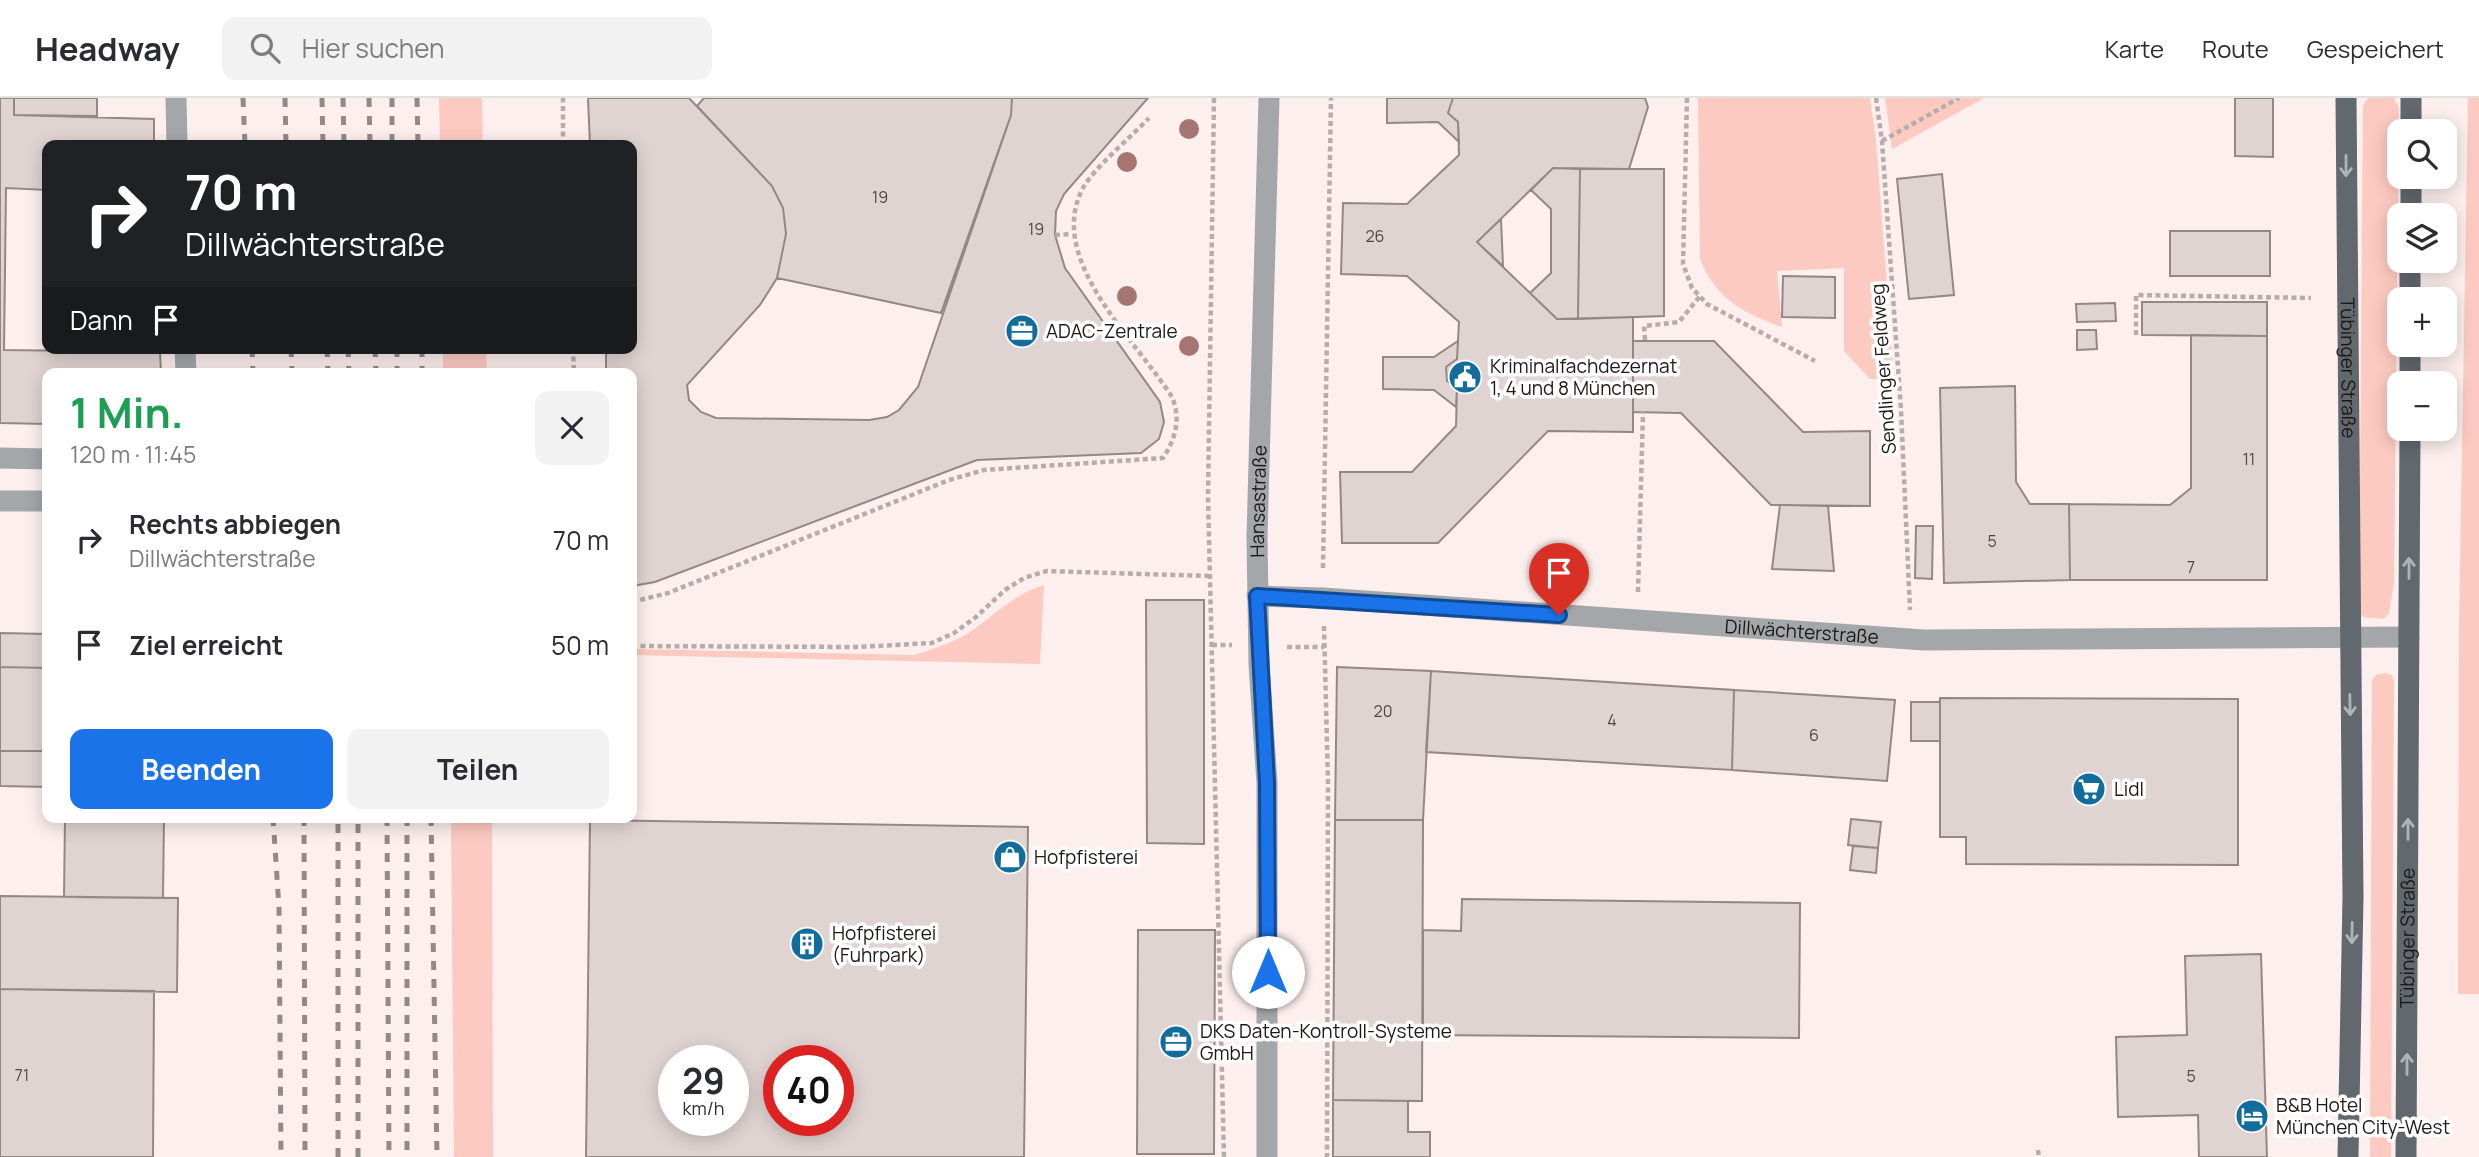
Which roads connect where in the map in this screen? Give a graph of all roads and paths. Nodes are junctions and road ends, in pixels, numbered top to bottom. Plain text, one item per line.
1 (176, 98) edge
2 (563, 98) edge
3 (1214, 98) edge
4 (1269, 98) edge
5 (1687, 98) edge
6 (1876, 98) edge
7 (1959, 98) edge
8 (2346, 98) edge
9 (2411, 98) edge
10 (1149, 118) dead end
11 (2411, 119) edge
12 (177, 140) edge
13 (563, 140) edge
14 (1882, 141) junction
15 (1072, 234) junction
16 (1055, 235) dead end
17 (1700, 296) junction
18 (2311, 298) dead end
19 (2136, 335) dead end
20 (1645, 340) dead end
21 (1815, 361) dead end
22 (1643, 412) dead end
23 (2410, 441) edge
24 (0, 458) edge
25 (42, 459) edge
26 (42, 501) edge
27 (0, 502) edge
28 (1209, 576) junction
29 (1257, 596) junction
30 (637, 601) edge
31 (1638, 621) junction
32 (2349, 637) junction
33 (2409, 637) junction
34 (1912, 639) junction
35 (637, 646) edge
36 (2038, 1150) dead end
37 (1224, 1157) edge
38 (1267, 1157) edge
39 (2039, 1157) edge
40 (2348, 1157) edge
41 (2406, 1157) edge

1 - 12 street
2 - 13 path
3 - 28 path
4 - 29 street, Hansastraße
5 - 17 path
6 - 14 path, Sendlinger Feldweg
7 - 14 path
8 -> 32 main road, Tübinger Straße
9 - 11 main road
10 - 15 path
14 - 34 path, Sendlinger Feldweg
15 - 16 path
15 - 30 path
17 - 20 path
17 - 21 path
18 - 19 path
22 - 31 path
33 -> 23 main road, Tübinger Straße
24 - 25 street
26 - 27 street
28 - 35 path
28 - 37 path
29 - 31 street, Dillwächterstraße
29 - 38 street, Hansastraße
31 - 34 street, Dillwächterstraße
32 - 33 street
32 - 34 street, Dillwächterstraße
32 -> 40 main road, Tübinger Straße
41 -> 33 main road, Tübinger Straße
36 - 39 path

